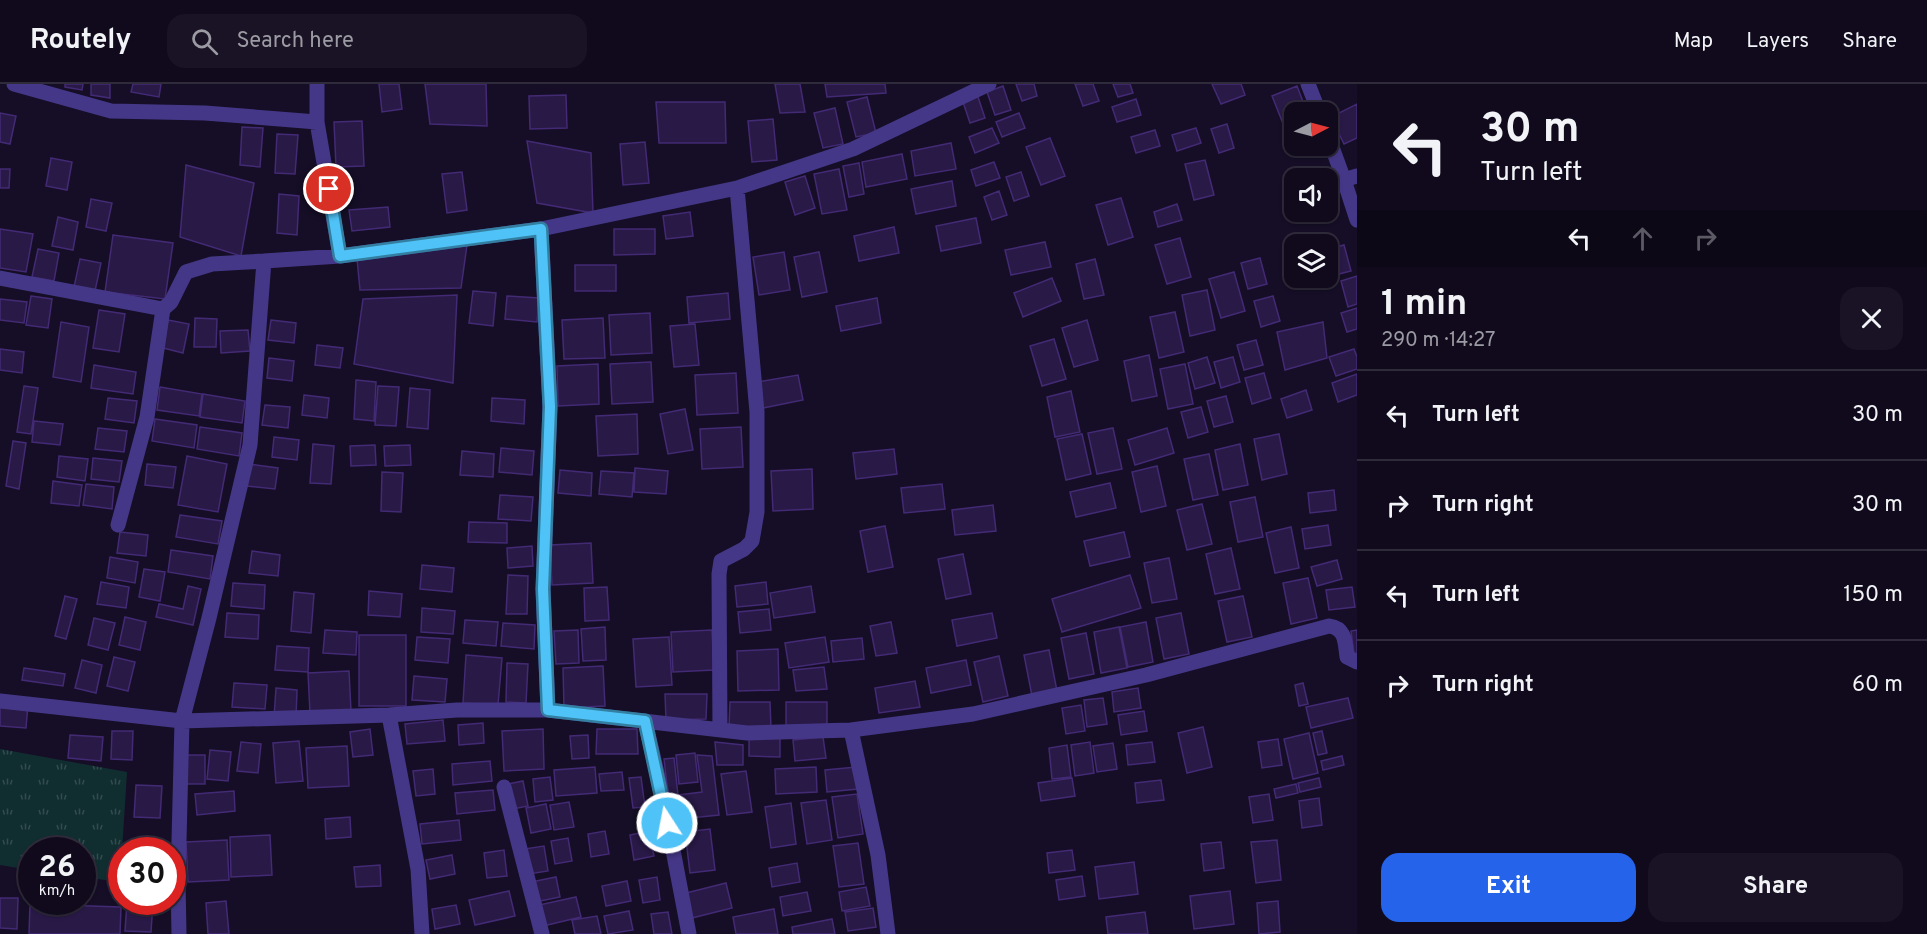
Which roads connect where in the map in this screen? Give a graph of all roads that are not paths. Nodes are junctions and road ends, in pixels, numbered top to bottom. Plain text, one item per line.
1 (14, 84) edge
2 (317, 84) edge
3 (989, 84) edge
4 (1308, 84) edge
5 (1314, 102) edge
6 (317, 122) junction
7 (1338, 155) edge
8 (1350, 178) edge
9 (737, 188) junction
10 (1357, 220) edge
11 (541, 229) junction
12 (340, 256) junction
13 (264, 261) junction
14 (0, 278) edge
15 (163, 309) junction
16 (118, 525) dead end
17 (1357, 662) edge
18 (0, 701) edge
19 (548, 710) junction
20 (389, 714) junction
21 (182, 721) junction
22 (645, 721) junction
23 (720, 729) junction
24 (851, 730) junction
25 (504, 786) dead end
26 (179, 934) edge
27 (422, 934) edge
28 (542, 934) edge
29 (689, 934) edge
30 (888, 934) edge

1 - 6 street
2 - 6 street
3 - 9 street
4 - 5 street
6 - 12 street
7 - 8 street
8 - 10 street
9 - 11 street
9 - 23 street
11 - 12 street
11 - 19 street
12 - 13 street
13 - 15 street
13 - 21 street
14 - 15 street
15 - 16 street
17 - 24 street
18 - 21 street
19 - 20 street
19 - 22 street
20 - 21 street
20 - 27 street
21 - 26 street
22 - 23 street
22 - 29 street
23 - 24 street
24 - 30 street
25 - 28 street

